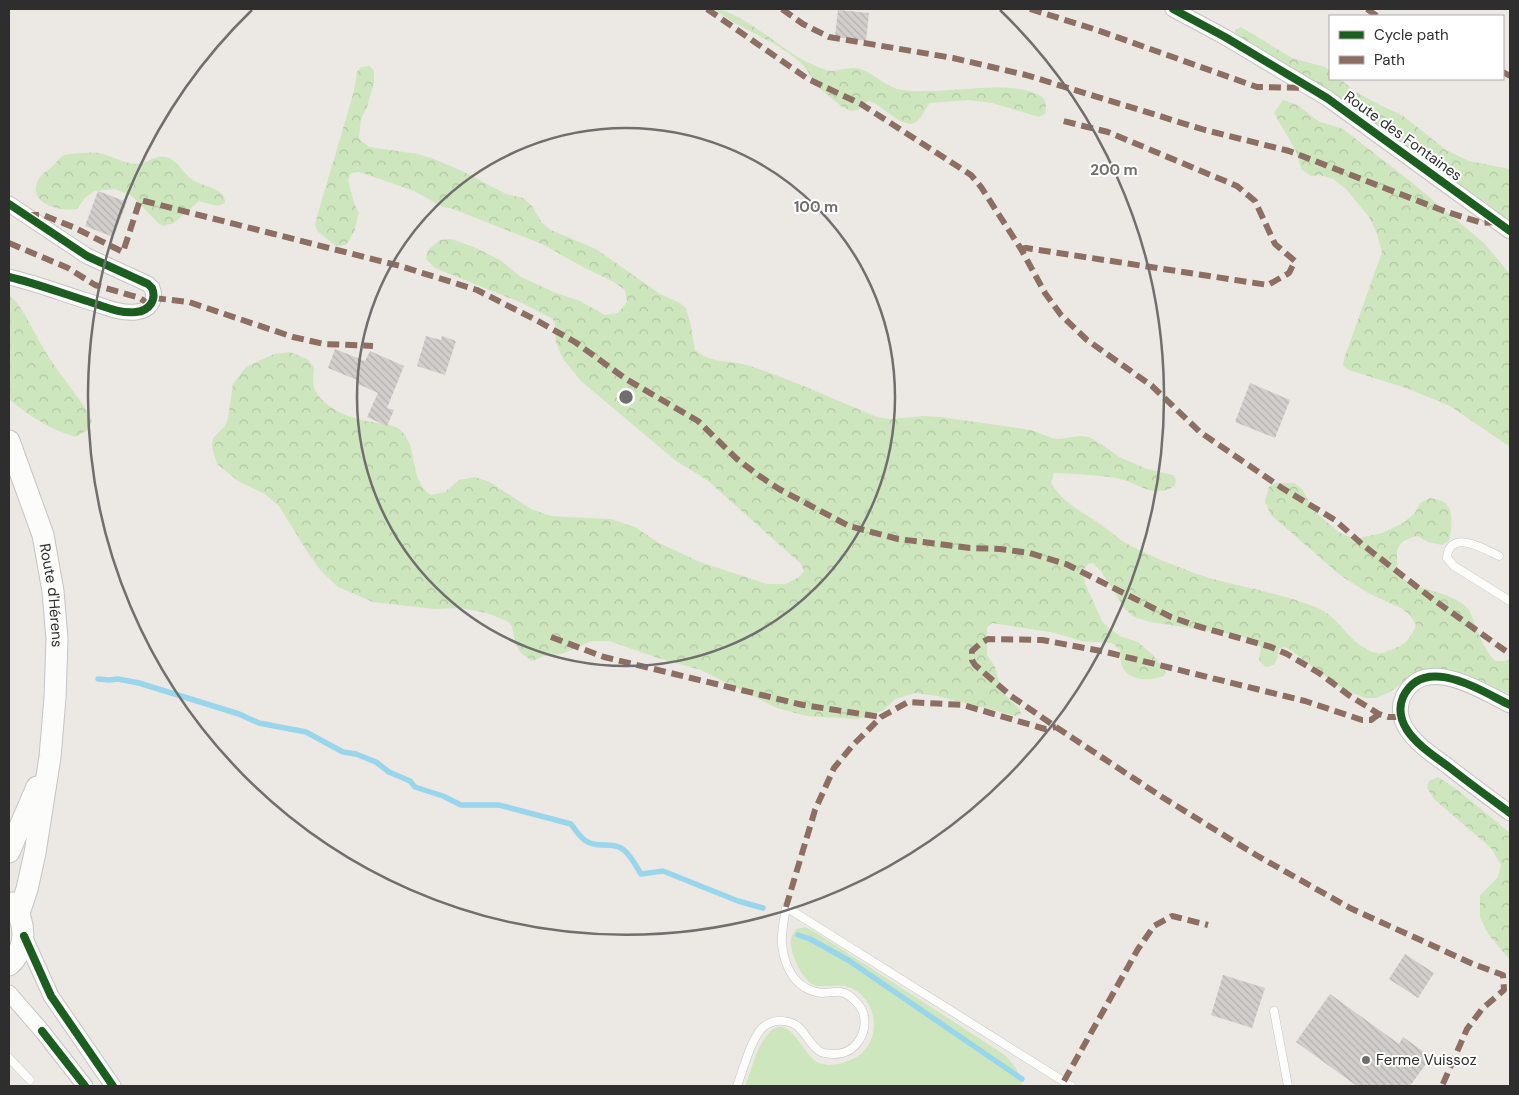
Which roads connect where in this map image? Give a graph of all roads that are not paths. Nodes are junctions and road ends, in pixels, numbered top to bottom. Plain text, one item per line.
1 (1173, 9) edge
2 (9, 204) edge
3 (1510, 231) edge
4 (9, 278) edge
5 (9, 441) edge
6 (1499, 556) dead end
7 (1510, 600) edge
8 (1510, 705) edge
9 (50, 757) junction
10 (1510, 813) edge
11 (9, 852) edge
12 (14, 906) edge
13 (24, 936) junction
14 (9, 965) edge
15 (9, 993) edge
16 (1274, 1012) dead end
17 (9, 1058) edge
18 (30, 1080) dead end
19 (85, 1086) edge
20 (113, 1086) edge
21 (737, 1086) edge
22 (1072, 1086) edge
23 (1288, 1086) edge

1 - 3 street, Route des Fontaines
2 - 4 street
5 - 9 main road, Route d'Hérens
6 - 7 lane
8 - 10 street
9 - 11 main road, Route d'Hérens
9 - 12 main road, Route d'Hérens
12 - 13 main road
13 - 14 main road
13 - 20 street
15 - 19 street
16 - 23 lane
17 - 18 lane
21 - 22 lane

